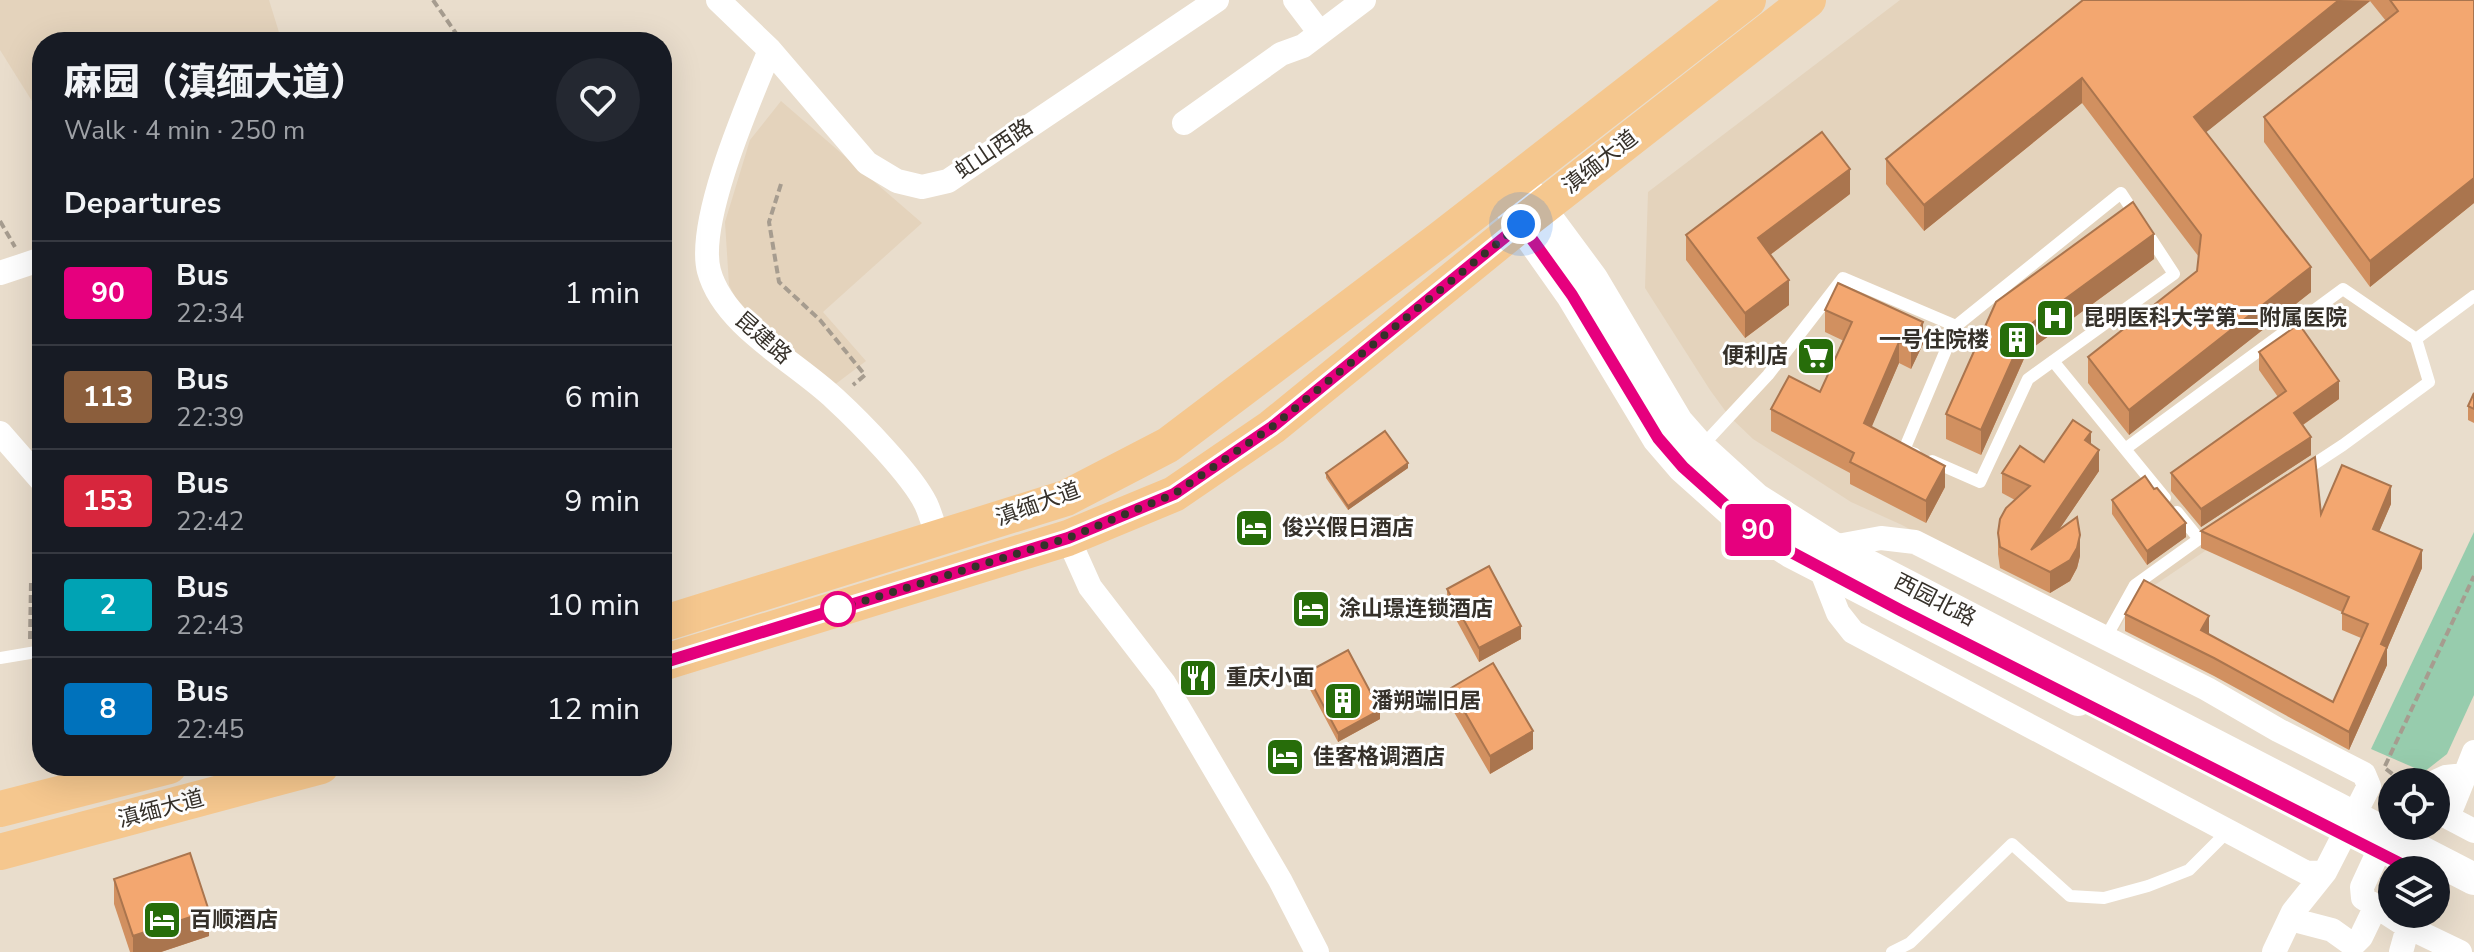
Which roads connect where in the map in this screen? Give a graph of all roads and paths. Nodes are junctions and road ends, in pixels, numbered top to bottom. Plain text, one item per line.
1 (433, 0) edge
2 (718, 0) edge
3 (1217, 0) edge
4 (1295, 0) edge
5 (1364, 0) edge
6 (1748, 0) edge
7 (1808, 0) edge
8 (455, 32) edge
9 (1320, 33) junction
10 (770, 50) junction
11 (1184, 123) dead end
12 (781, 184) dead end
13 (1509, 186) junction
14 (1531, 216) junction
15 (32, 262) edge
16 (0, 273) edge
17 (2474, 296) edge
18 (1956, 326) junction
19 (2416, 339) junction
20 (2053, 361) junction
21 (835, 398) junction
22 (0, 433) edge
23 (1700, 448) junction
24 (2125, 449) junction
25 (32, 470) edge
26 (2291, 479) edge
27 (2212, 530) edge
28 (938, 538) junction
29 (1068, 538) junction
30 (2199, 539) junction
31 (1826, 557) junction
32 (2474, 576) edge
33 (32, 582) edge
34 (1905, 598) junction
35 (672, 621) edge
36 (31, 623) dead end
37 (2105, 639) junction
38 (32, 653) edge
39 (0, 658) edge
40 (672, 660) edge
41 (2470, 763) edge
42 (2384, 768) dead end
43 (2450, 775) edge
44 (130, 776) edge
45 (284, 776) edge
46 (2450, 799) edge
47 (0, 809) edge
48 (2450, 818) edge
49 (2228, 831) junction
50 (2474, 831) edge
51 (2384, 840) edge
52 (0, 852) edge
53 (2387, 856) edge
54 (2325, 872) junction
55 (2474, 879) edge
56 (2450, 890) edge
57 (2474, 903) edge
58 (2375, 908) junction
59 (2378, 910) edge
60 (2290, 919) junction
61 (2408, 928) edge
62 (2410, 928) edge
63 (2349, 949) edge
64 (1317, 952) edge
65 (1892, 952) edge
66 (2274, 952) edge
67 (2401, 952) edge
68 (2460, 952) edge

1 - 8 path
2 - 10 street, 虹山西路
3 - 10 street, 虹山西路
4 - 9 street
5 - 9 street
6 - 13 main road, 滇缅大道
7 - 14 main road, 滇缅大道
9 - 11 street
10 - 21 street, 昆建路
12 - 21 path
13 - 14 main road, 西园北路
13 - 28 main road, 滇缅大道
14 - 23 main road, 西园北路
14 - 29 main road, 滇缅大道
14 - 31 main road, 西园北路
15 - 16 street
17 - 19 lane
18 - 20 lane
18 - 20 lane
18 - 23 lane
19 - 24 lane
19 - 26 lane
20 - 24 lane
21 - 28 street, 昆建路
22 - 25 street
23 - 31 main road, 西园北路
24 - 30 lane
27 - 30 lane
28 - 35 main road, 滇缅大道
29 - 40 main road, 滇缅大道
29 - 64 street
30 - 37 lane
31 - 34 main road, 西园北路
31 - 37 street
31 - 49 street
32 - 42 path
33 - 36 path
34 - 53 main road, 西园北路
34 - 55 main road, 西园北路
37 - 54 street
38 - 39 lane
41 - 43 street
41 - 46 street
44 - 47 main road, 滇缅大道
45 - 52 main road, 滇缅大道
48 - 50 street
49 - 54 street
49 - 65 lane
51 - 58 street
54 - 60 street
56 - 57 main road
58 - 59 street
58 - 63 street
60 - 63 street
60 - 66 street
61 - 67 street
62 - 68 street

